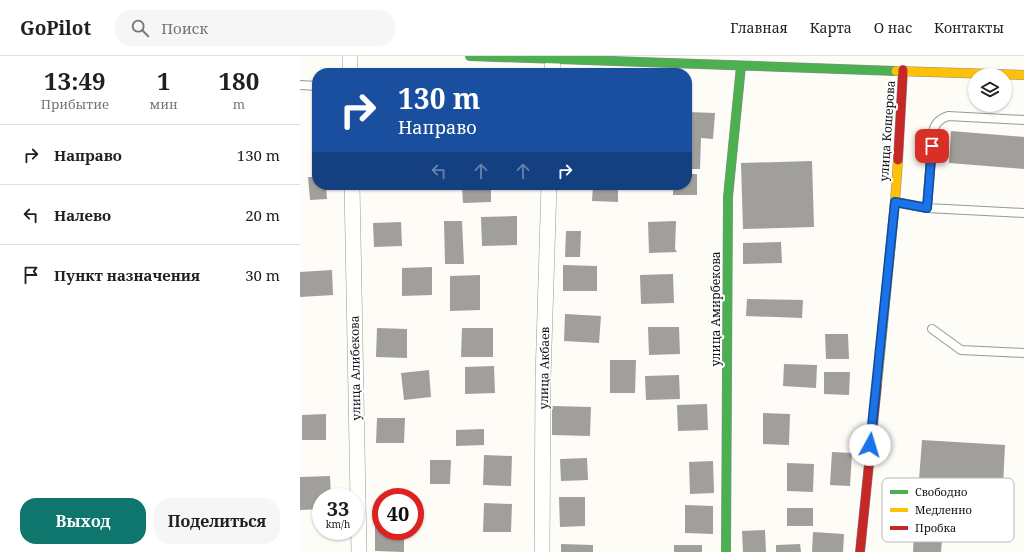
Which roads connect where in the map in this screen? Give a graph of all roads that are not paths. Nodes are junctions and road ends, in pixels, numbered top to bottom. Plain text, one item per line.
1 (350, 56) edge
2 (470, 56) edge
3 (552, 66) edge
4 (741, 66) junction
5 (904, 67) junction
6 (350, 68) edge
7 (1024, 75) edge
8 (300, 85) edge
9 (312, 86) edge
10 (1024, 120) edge
11 (352, 190) edge
12 (549, 190) edge
13 (895, 202) junction
14 (927, 208) junction
15 (1024, 213) edge
16 (932, 329) dead end
17 (1024, 353) edge
18 (359, 552) edge
19 (542, 552) edge
20 (726, 552) edge
21 (860, 552) edge

1 - 6 street
2 - 3 street
3 - 4 street
4 - 5 street
4 - 20 street, улица Амирбекова
5 - 7 street
5 - 13 street, улица Кошерова
8 - 9 lane
10 - 14 lane
11 - 18 street, улица Алибекова
12 - 19 street, улица Акбаев
13 - 14 lane
13 - 21 street, улица Кошерова
14 - 15 lane
16 - 17 lane

